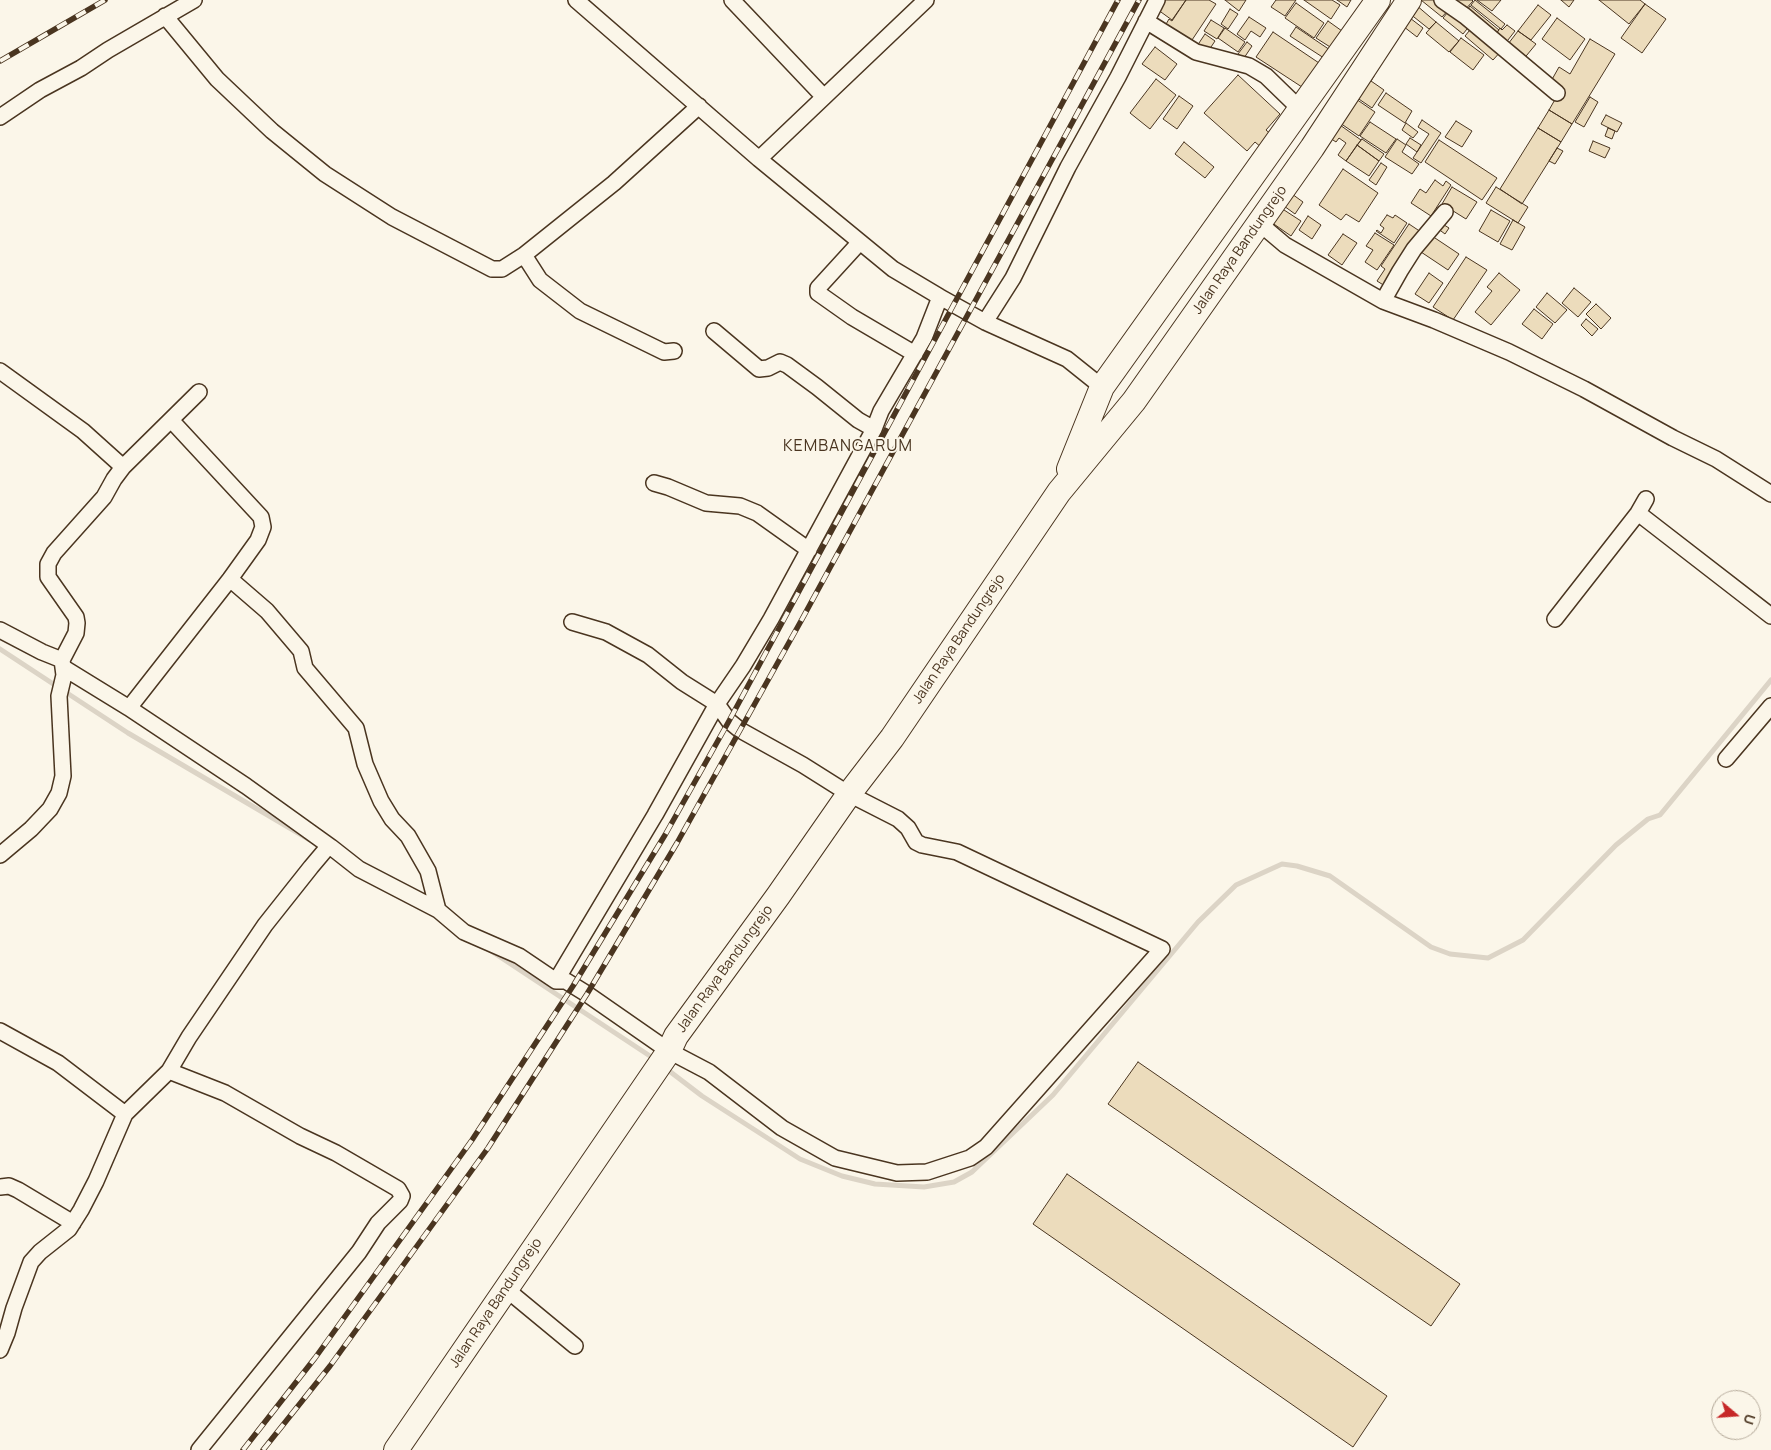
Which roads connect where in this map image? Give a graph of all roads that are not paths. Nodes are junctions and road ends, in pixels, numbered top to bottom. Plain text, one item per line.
1 (194, 0) edge
2 (576, 0) edge
3 (732, 0) edge
4 (926, 0) edge
5 (1157, 0) edge
6 (1378, 0) edge
7 (1409, 0) edge
8 (1442, 0) edge
9 (166, 16) junction
10 (1146, 21) junction
11 (1557, 93) dead end
12 (824, 97) junction
13 (699, 106) junction
14 (1300, 109) junction
15 (0, 117) edge
16 (759, 159) junction
17 (1445, 212) dead end
18 (1259, 223) junction
19 (860, 242) junction
20 (1204, 244) junction
21 (524, 255) junction
22 (1230, 264) junction
23 (940, 297) junction
24 (1383, 301) junction
25 (985, 322) junction
26 (714, 331) dead end
27 (674, 351) dead end
28 (915, 354) junction
29 (0, 371) edge
30 (1102, 387) junction
31 (199, 392) dead end
32 (171, 420) junction
33 (874, 429) junction
34 (123, 467) junction
35 (654, 483) dead end
36 (1060, 492) junction
37 (1771, 494) edge
38 (1646, 499) dead end
39 (1638, 513) junction
40 (809, 550) junction
41 (230, 579) junction
42 (1771, 616) edge
43 (1554, 619) dead end
44 (572, 622) dead end
45 (0, 630) edge
46 (63, 668) junction
47 (717, 704) junction
48 (1771, 706) edge
49 (129, 708) junction
50 (1726, 759) dead end
51 (849, 794) junction
52 (329, 848) junction
53 (0, 856) edge
54 (438, 910) junction
55 (556, 981) junction
56 (0, 1031) edge
57 (663, 1059) junction
58 (169, 1071) junction
59 (125, 1114) junction
60 (0, 1187) edge
61 (73, 1223) junction
62 (506, 1289) junction
63 (575, 1346) dead end
64 (0, 1350) edge
65 (199, 1450) edge
66 (396, 1450) edge

1 - 9 street
2 - 13 street
3 - 12 street
4 - 12 street
5 - 10 street
6 - 14 main road, Jalan Raya Bandungrejo
7 - 18 main road, Jalan Raya Bandungrejo
8 - 11 street
9 - 15 street
9 - 21 street
10 - 14 street
10 - 25 street
12 - 16 street
13 - 16 street
13 - 21 street
14 - 20 main road, Jalan Raya Bandungrejo
16 - 19 street
17 - 24 street
18 - 22 main road, Jalan Raya Bandungrejo
18 - 24 street
19 - 23 street
19 - 28 street
20 - 22 main road
20 - 30 main road, Jalan Raya Bandungrejo
21 - 27 street
22 - 36 main road, Jalan Raya Bandungrejo
23 - 25 street
23 - 28 street
24 - 37 street
25 - 30 street
26 - 33 street
28 - 33 street
29 - 34 street
30 - 36 main road, Jalan Raya Bandungrejo
31 - 32 street
32 - 34 street
32 - 41 street
33 - 40 street
34 - 46 street
35 - 40 street
36 - 51 main road, Jalan Raya Bandungrejo
38 - 39 street
39 - 42 street
39 - 43 street
40 - 47 street
41 - 49 street
41 - 54 street
44 - 47 street
45 - 46 street
46 - 49 street
46 - 53 street
47 - 51 street
47 - 55 street
48 - 50 street
49 - 52 street
51 - 57 main road, Jalan Raya Bandungrejo
51 - 57 street
52 - 54 street
52 - 58 street
54 - 55 street
55 - 57 street
56 - 59 street
57 - 62 main road, Jalan Raya Bandungrejo
58 - 59 street
58 - 65 street
59 - 61 street
60 - 61 street
61 - 64 street
62 - 63 street
62 - 66 main road, Jalan Raya Bandungrejo

